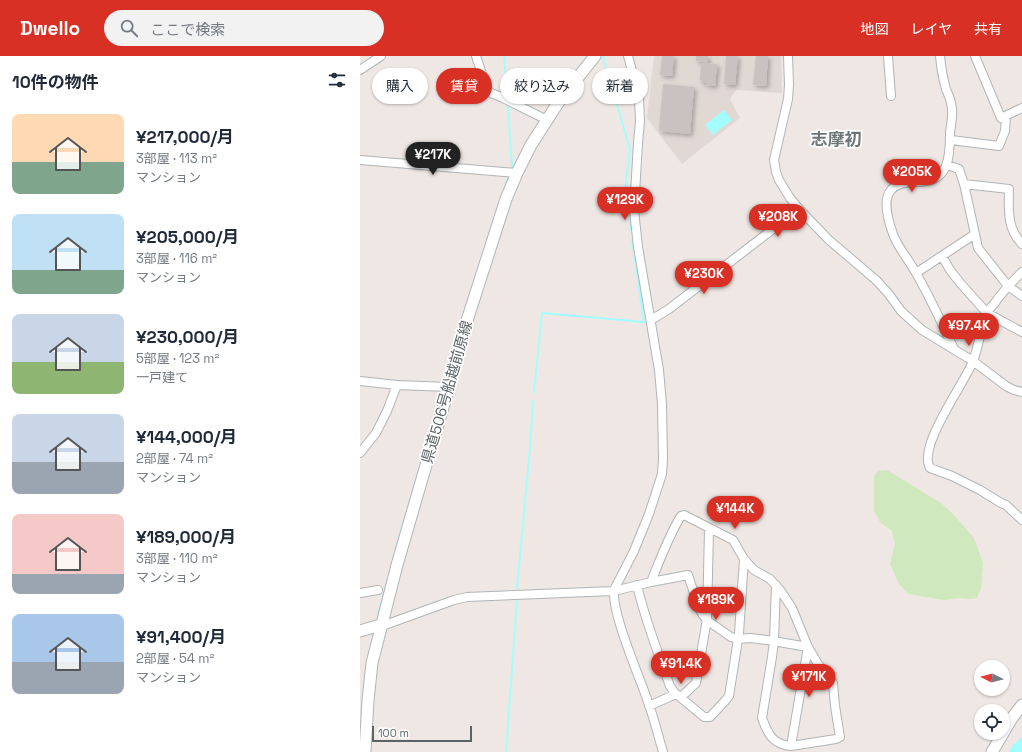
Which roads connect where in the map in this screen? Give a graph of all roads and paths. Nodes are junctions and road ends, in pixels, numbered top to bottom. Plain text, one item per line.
1 (381, 56) edge
2 (476, 56) edge
3 (595, 56) edge
4 (628, 56) edge
5 (788, 56) edge
6 (888, 56) edge
7 (940, 56) edge
8 (975, 56) edge
9 (360, 70) edge
10 (891, 96) dead end
11 (1022, 108) edge
12 (1006, 116) junction
13 (547, 120) junction
14 (951, 140) junction
15 (360, 160) edge
16 (947, 165) junction
17 (512, 172) junction
18 (964, 184) junction
19 (799, 209) junction
20 (975, 234) junction
21 (1022, 244) edge
22 (942, 256) junction
23 (1022, 272) edge
24 (916, 273) junction
25 (1008, 286) junction
26 (1022, 296) edge
27 (987, 313) junction
28 (651, 320) junction
29 (1022, 332) edge
30 (954, 350) junction
31 (973, 361) junction
32 (360, 381) edge
33 (397, 384) junction
34 (449, 388) junction
35 (1022, 392) edge
36 (360, 453) edge
37 (1022, 520) edge
38 (709, 529) junction
39 (744, 559) junction
40 (651, 582) junction
41 (776, 585) junction
42 (637, 586) junction
43 (378, 590) dead end
44 (614, 591) junction
45 (360, 593) edge
46 (706, 620) junction
47 (382, 626) junction
48 (360, 631) edge
49 (738, 639) junction
50 (774, 641) junction
51 (808, 647) junction
52 (678, 696) junction
53 (1022, 705) edge
54 (649, 706) junction
55 (364, 713) edge
56 (791, 746) junction
57 (364, 752) edge
58 (663, 752) edge
59 (992, 752) edge

1 - 9 street
2 - 13 street
3 - 13 main road, 県道506号船越前原線
4 - 28 street
5 - 19 street
6 - 10 street
7 - 14 street
8 - 12 street
11 - 12 street
12 - 14 street
13 - 17 main road, 県道506号船越前原線
14 - 16 street
15 - 17 street
16 - 18 street
16 - 24 street
17 - 34 main road, 県道506号船越前原線
18 - 20 street
18 - 21 street
19 - 28 street
19 - 30 street
20 - 22 street
20 - 25 street
22 - 24 street
22 - 27 street
23 - 25 street
24 - 30 street
25 - 26 street
25 - 27 street
27 - 29 street
27 - 31 street
28 - 44 street
30 - 31 street
31 - 35 street
31 - 37 street
32 - 33 street
33 - 34 street
33 - 36 street
34 - 47 main road, 県道506号船越前原線
38 - 39 street
38 - 40 street
38 - 46 street
39 - 41 street
39 - 49 street
40 - 42 street
40 - 46 street
41 - 50 street
41 - 51 street
42 - 44 street
42 - 52 street
43 - 45 street
44 - 47 street
44 - 54 street
46 - 49 street
46 - 52 street
47 - 48 main road
47 - 55 main road, 県道506号船越前原線
49 - 50 street
49 - 52 street
50 - 51 street
50 - 56 street
51 - 56 street
51 - 56 street
52 - 54 street
53 - 59 main road
54 - 58 street
55 - 57 main road, 県道506号船越前原線

